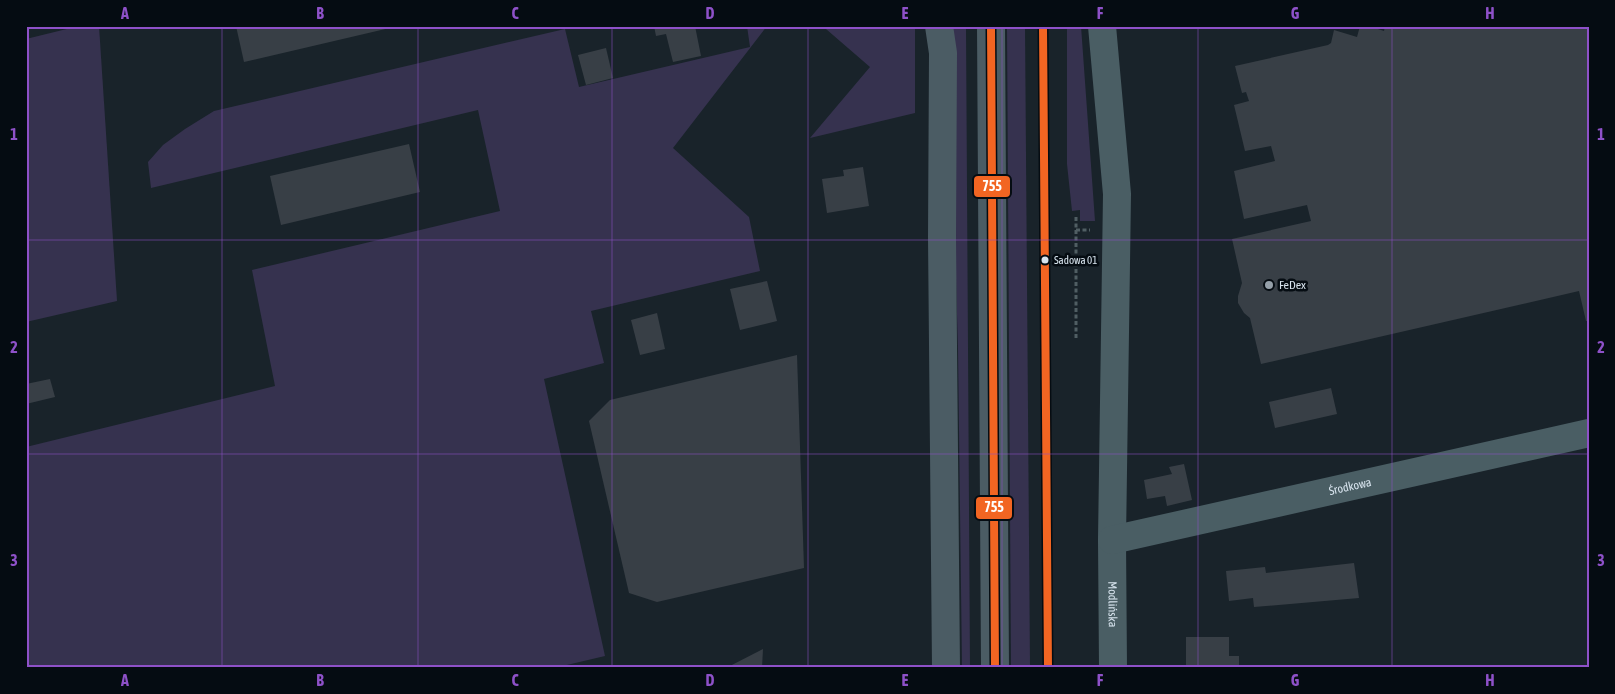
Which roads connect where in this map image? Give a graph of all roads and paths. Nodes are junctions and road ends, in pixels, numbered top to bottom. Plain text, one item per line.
1 (939, 26) edge
2 (990, 26) edge
3 (1102, 26) edge
4 (1076, 217) dead end
5 (1076, 340) dead end
6 (1589, 433) edge
7 (1112, 540) junction
8 (946, 668) edge
9 (995, 668) edge
10 (1113, 668) edge

1 - 8 highway
2 - 9 highway
3 - 7 street, Modlińska
4 - 5 path
6 - 7 street, Środkowa
7 - 10 street, Modlińska

